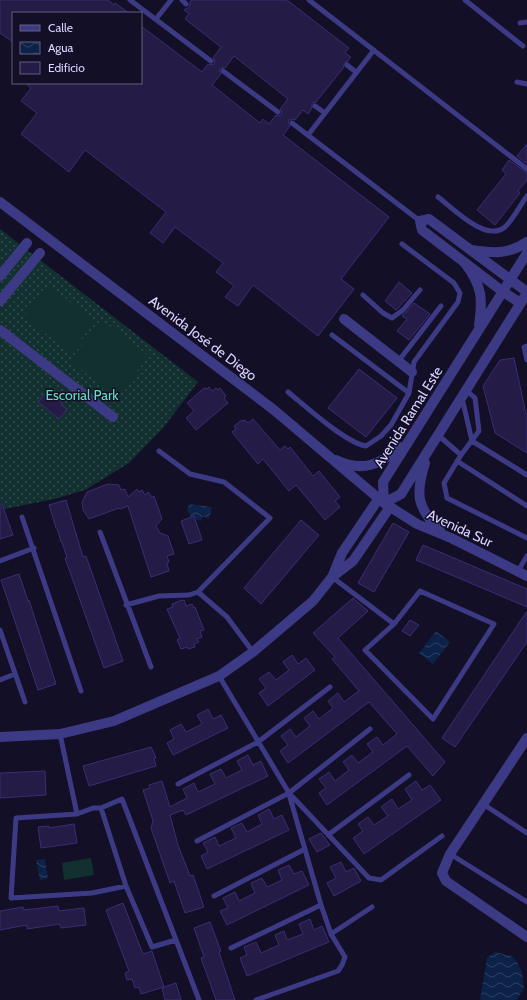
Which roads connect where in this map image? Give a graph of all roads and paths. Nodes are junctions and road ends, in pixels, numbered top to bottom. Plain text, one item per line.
1 (130, 0) edge
2 (171, 0) edge
3 (182, 0) edge
4 (309, 0) edge
5 (466, 0) edge
6 (186, 4) dead end
7 (156, 19) junction
8 (527, 22) edge
9 (520, 23) dead end
10 (523, 46) dead end
11 (374, 50) junction
12 (211, 61) dead end
13 (347, 65) dead end
14 (223, 71) dead end
15 (356, 72) junction
16 (517, 82) dead end
17 (527, 84) edge
18 (315, 106) dead end
19 (278, 112) dead end
20 (325, 113) junction
21 (292, 123) dead end
22 (308, 135) junction
23 (527, 169) edge
24 (527, 196) edge
25 (438, 197) dead end
26 (0, 202) edge
27 (420, 220) junction
28 (527, 242) edge
29 (27, 243) dead end
30 (402, 244) dead end
31 (471, 250) junction
32 (40, 253) dead end
33 (527, 253) edge
34 (465, 263) junction
35 (0, 276) edge
36 (510, 280) junction
37 (420, 290) dead end
38 (502, 291) junction
39 (527, 292) edge
40 (363, 295) dead end
41 (0, 301) edge
42 (441, 306) dead end
43 (524, 306) edge
44 (344, 319) dead end
45 (478, 329) junction
46 (0, 330) edge
47 (332, 334) dead end
48 (527, 346) edge
49 (527, 360) edge
50 (412, 370) junction
51 (288, 392) dead end
52 (409, 393) junction
53 (464, 393) junction
54 (113, 417) dead end
55 (438, 435) junction
56 (472, 440) junction
57 (408, 442) junction
58 (431, 446) junction
59 (159, 451) dead end
60 (325, 454) junction
61 (461, 455) junction
62 (457, 461) junction
63 (527, 475) edge
64 (384, 503) junction
65 (527, 506) edge
66 (22, 517) dead end
67 (100, 532) dead end
68 (444, 536) junction
69 (527, 538) edge
70 (34, 548) junction
71 (527, 556) edge
72 (0, 561) edge
73 (523, 573) edge
74 (332, 577) junction
75 (198, 592) junction
76 (126, 604) junction
77 (394, 624) junction
78 (0, 630) edge
79 (253, 652) junction
80 (151, 667) dead end
81 (15, 674) junction
82 (219, 676) junction
83 (0, 680) edge
84 (330, 687) dead end
85 (81, 692) dead end
86 (25, 702) dead end
87 (370, 729) dead end
88 (60, 734) junction
89 (0, 738) edge
90 (527, 738) edge
91 (258, 742) junction
92 (409, 775) dead end
93 (178, 784) dead end
94 (289, 793) junction
95 (483, 804) junction
96 (101, 808) junction
97 (77, 814) junction
98 (527, 833) edge
99 (328, 835) junction
100 (442, 836) dead end
101 (197, 841) dead end
102 (305, 849) junction
103 (450, 854) junction
104 (126, 886) junction
105 (214, 896) dead end
106 (527, 902) edge
107 (321, 905) junction
108 (372, 907) dead end
109 (331, 934) junction
110 (527, 937) edge
111 (176, 940) junction
112 (231, 948) dead end
113 (199, 1000) edge
114 (256, 1000) edge

1 - 7 lane
2 - 7 lane
3 - 6 lane
4 - 11 lane
5 - 10 lane
7 - 12 lane
8 - 9 lane
11 - 15 lane
11 - 23 lane
13 - 15 lane
14 - 19 lane
15 - 20 lane
16 - 17 lane
18 - 20 lane
20 - 22 lane
21 - 22 lane
22 - 27 lane
24 - 25 lane
26 - 60 street, Avenida José de Diego
27 - 31 street
27 - 34 street
28 - 31 street
29 - 35 street
30 - 50 lane
31 - 36 street
32 - 41 street
33 - 36 street, Avenida Ramal Este
34 - 38 street
34 - 45 street
36 - 38 street, Avenida Ramal Este
36 - 39 street
37 - 40 lane
38 - 43 street
38 - 45 street, Avenida Ramal Este
39 - 43 street
42 - 50 lane
43 - 53 street
44 - 50 street
45 - 57 street, Avenida Ramal Este
46 - 54 street
47 - 52 lane
48 - 49 lane
50 - 52 lane
51 - 52 lane
53 - 55 street
53 - 56 lane
53 - 56 lane
55 - 58 street
55 - 61 lane
56 - 61 lane
56 - 63 lane
57 - 60 street
57 - 64 street, Avenida Ramal Este
58 - 64 street
58 - 68 street
59 - 75 lane
60 - 64 street, Avenida José de Diego
61 - 62 lane
62 - 65 lane
62 - 69 lane
64 - 68 street, Avenida Sur
64 - 74 street
66 - 70 lane
67 - 76 lane
68 - 73 street, Avenida Sur
70 - 72 lane
70 - 85 lane
71 - 73 lane
74 - 77 lane
74 - 79 street
75 - 76 lane
75 - 79 lane
76 - 80 lane
77 - 77 lane
78 - 81 lane
79 - 82 street
81 - 83 lane
81 - 86 lane
82 - 88 street
82 - 91 lane
84 - 91 lane
87 - 94 lane
88 - 89 street
88 - 97 lane
90 - 95 street
91 - 93 lane
91 - 94 lane
92 - 99 lane
94 - 99 lane
94 - 101 lane
94 - 102 lane
95 - 98 lane
95 - 103 street
96 - 97 lane
96 - 104 lane
96 - 111 lane
97 - 104 lane
99 - 100 lane
102 - 105 lane
102 - 107 lane
103 - 106 lane
103 - 110 street
104 - 111 lane
107 - 109 lane
107 - 112 lane
108 - 109 lane
109 - 114 lane
111 - 113 lane

